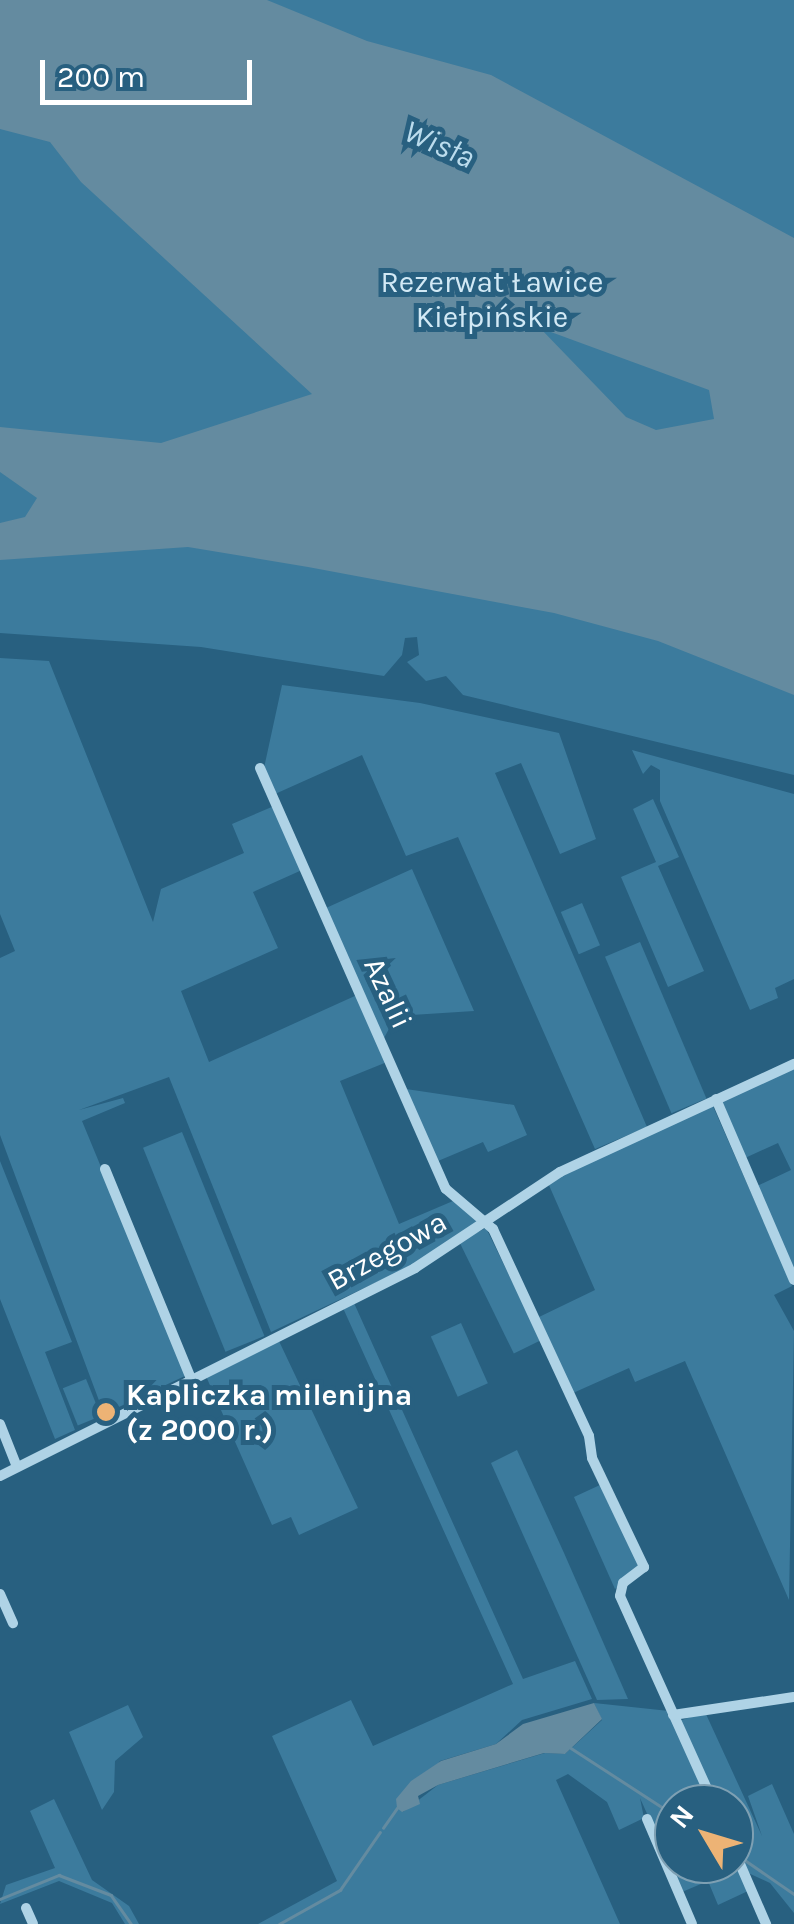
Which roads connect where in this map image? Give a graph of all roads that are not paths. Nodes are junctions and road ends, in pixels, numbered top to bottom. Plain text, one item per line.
1 (260, 768) dead end
2 (794, 1064) edge
3 (716, 1099) junction
4 (105, 1170) dead end
5 (488, 1224) junction
6 (794, 1280) edge
7 (190, 1376) junction
8 (0, 1424) edge
9 (17, 1466) junction
10 (0, 1476) edge
11 (0, 1594) edge
12 (14, 1623) dead end
13 (794, 1698) edge
14 (673, 1715) junction
15 (705, 1784) edge
16 (647, 1819) dead end
17 (749, 1884) edge
18 (26, 1908) dead end
19 (33, 1924) edge
20 (692, 1924) edge
21 (766, 1924) edge

1 - 5 street, Azalii
2 - 3 street, Brzegowa
3 - 5 street, Brzegowa
3 - 6 street
4 - 7 street
5 - 7 street, Brzegowa
5 - 14 street
7 - 9 street, Brzegowa
8 - 9 street
9 - 10 street, Brzegowa
11 - 12 street
13 - 14 street
14 - 15 street
16 - 20 street
17 - 21 street
18 - 19 street

